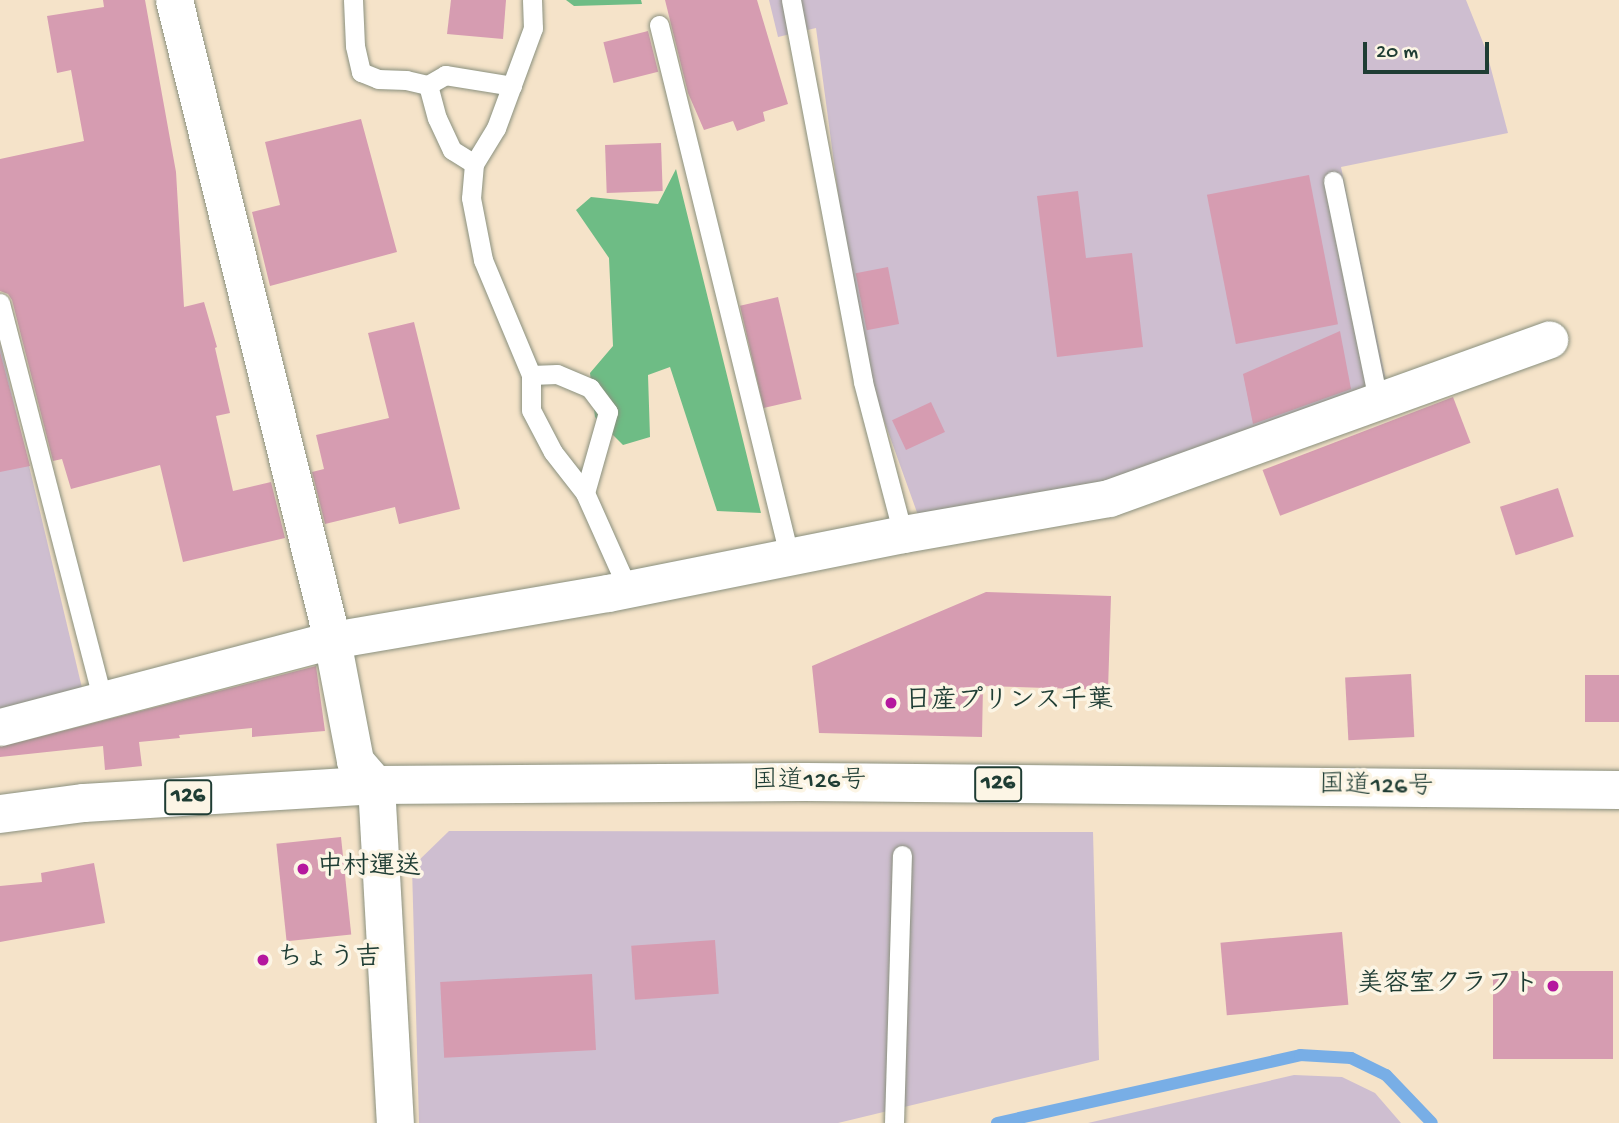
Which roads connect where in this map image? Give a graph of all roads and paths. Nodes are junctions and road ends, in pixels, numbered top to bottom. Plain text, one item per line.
1 (174, 0) edge
2 (353, 0) edge
3 (532, 0) edge
4 (791, 0) edge
5 (659, 25) dead end
6 (428, 85) junction
7 (512, 86) junction
8 (474, 164) junction
9 (1333, 181) dead end
10 (0, 303) edge
11 (1549, 340) dead end
12 (531, 375) junction
13 (1378, 401) junction
14 (586, 493) junction
15 (903, 534) junction
16 (790, 559) junction
17 (628, 589) junction
18 (332, 640) junction
19 (103, 701) junction
20 (0, 727) edge
21 (376, 785) junction
22 (1619, 790) edge
23 (0, 814) edge
24 (902, 855) dead end
25 (893, 1116) edge
26 (395, 1123) edge

1 - 18 street
2 - 6 lane
3 - 7 lane
4 - 15 lane
5 - 16 lane
6 - 7 lane
6 - 8 lane
7 - 8 lane
8 - 12 lane
9 - 13 lane
10 - 19 lane
11 - 13 street
12 - 14 lane
12 - 14 lane
13 - 15 street
14 - 17 lane
15 - 16 street
16 - 17 street
17 - 18 street
18 - 19 street
18 - 21 street
19 - 20 street
21 - 22 highway, 国道126号 / 126
21 - 23 highway, 国道126号 / 126
21 - 26 street
24 - 25 lane

